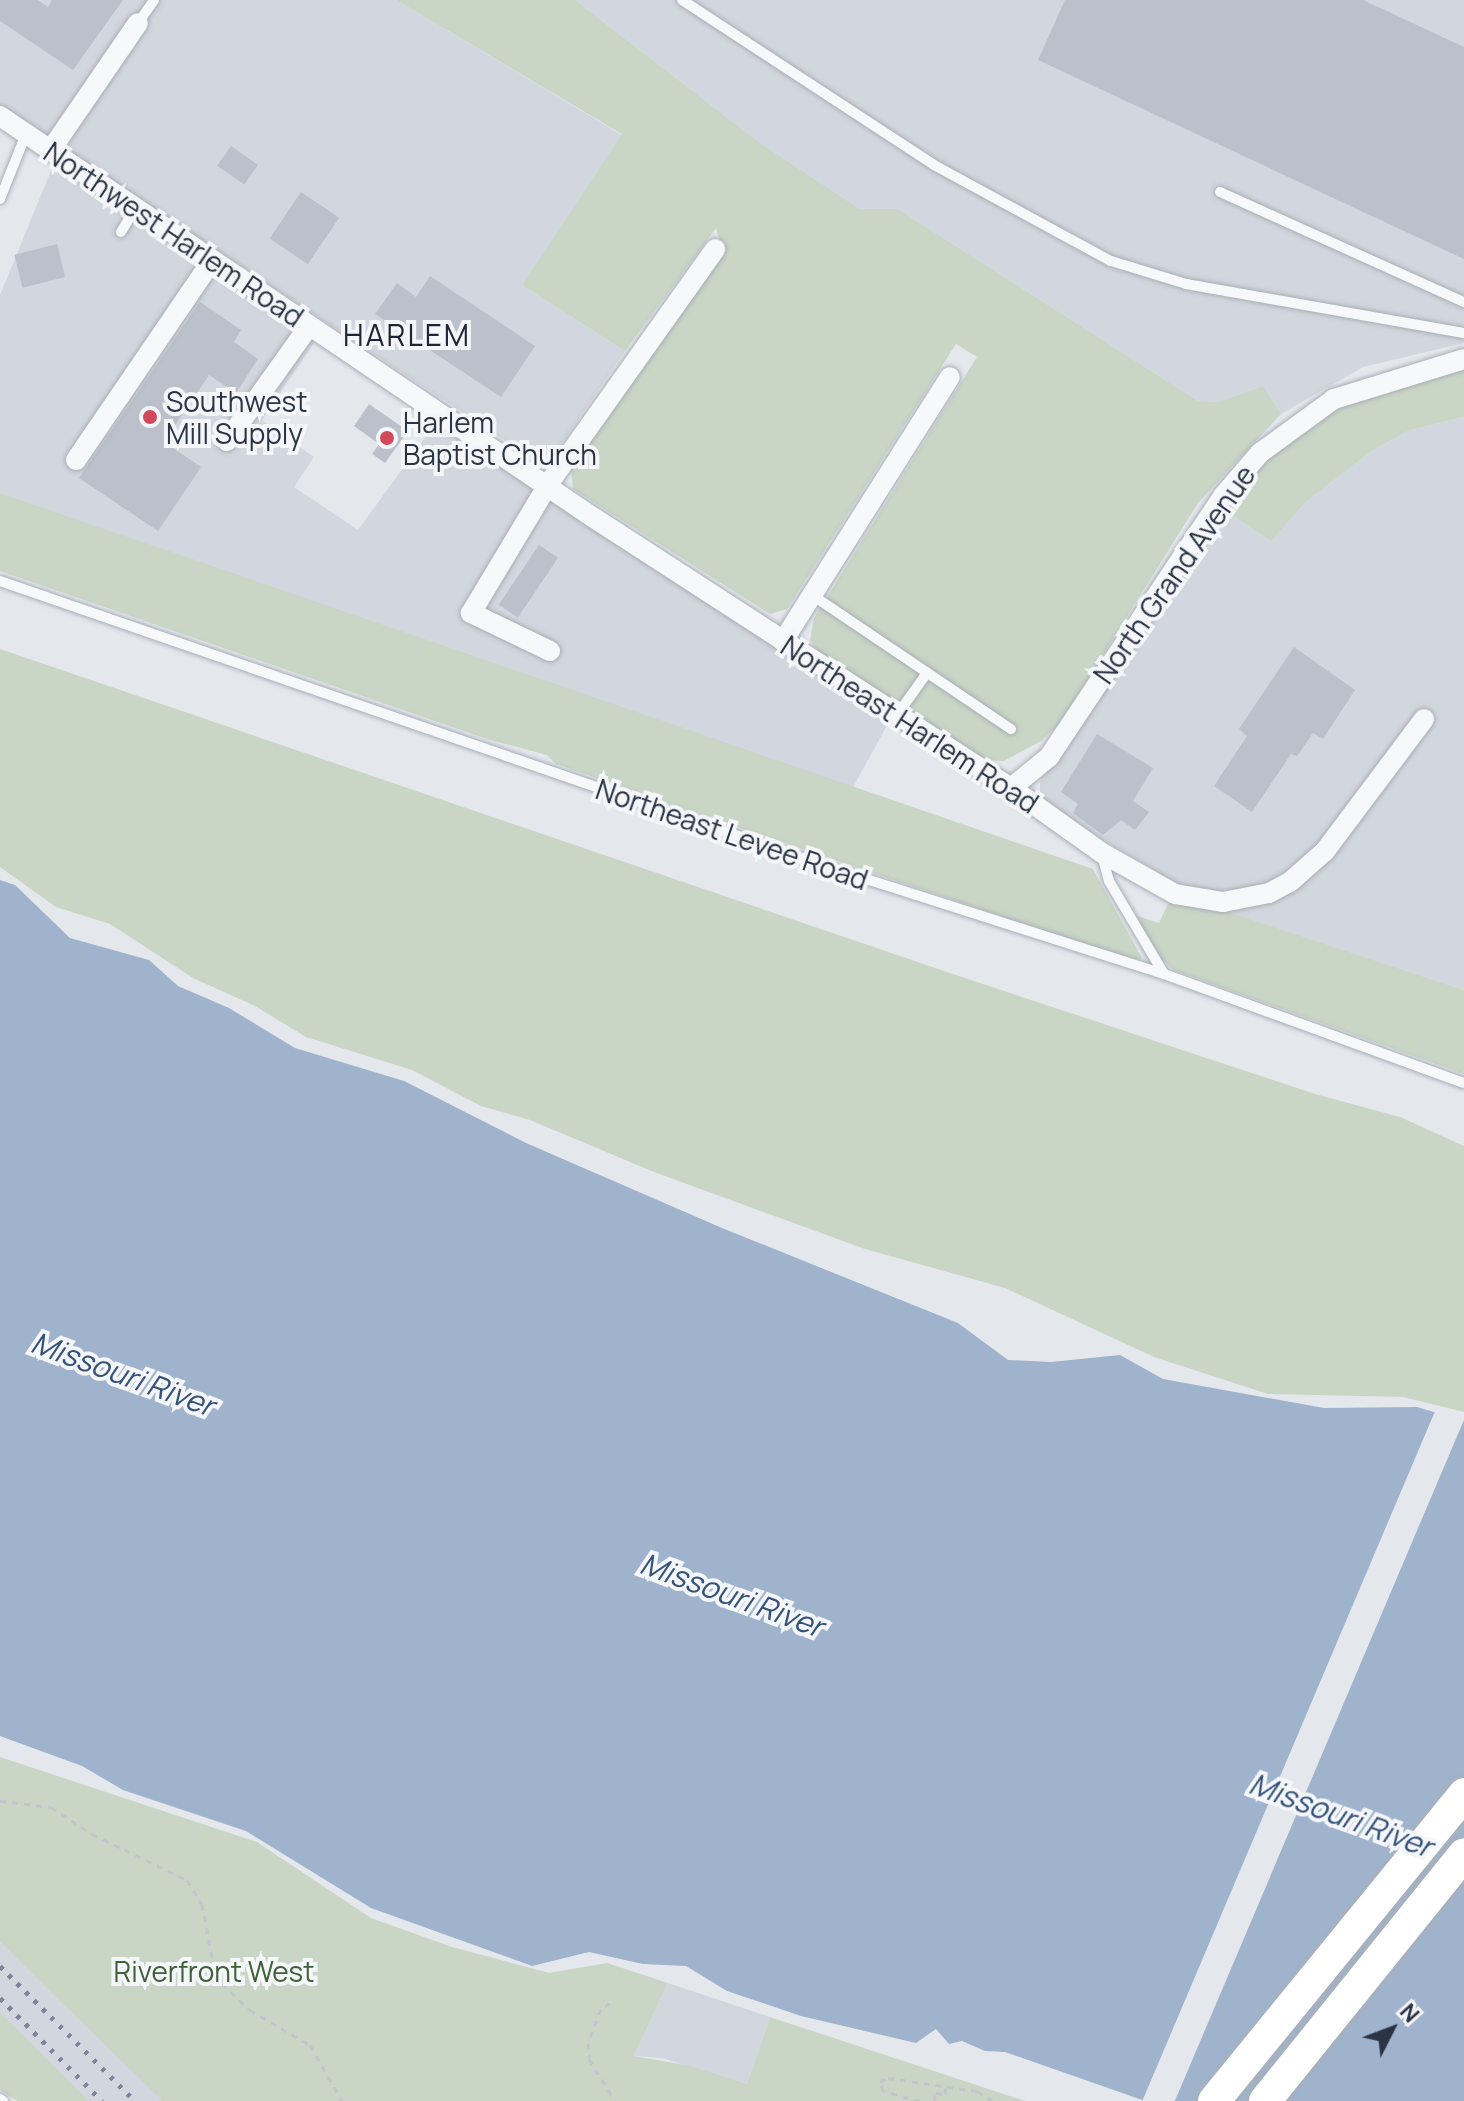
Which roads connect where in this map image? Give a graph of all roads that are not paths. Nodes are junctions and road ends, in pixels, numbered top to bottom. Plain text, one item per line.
1 (154, 0) edge
2 (682, 0) edge
3 (138, 23) joint
4 (0, 116) edge
5 (26, 134) junction
6 (50, 151) junction
7 (4, 175) edge
8 (1220, 192) dead end
9 (0, 199) edge
10 (135, 209) junction
11 (121, 232) dead end
12 (715, 249) dead end
13 (212, 261) junction
14 (1464, 302) edge
15 (309, 326) junction
16 (1464, 333) edge
17 (1464, 359) edge
18 (950, 377) dead end
19 (227, 441) dead end
20 (76, 460) dead end
21 (549, 483) junction
22 (0, 581) edge
23 (812, 595) junction
24 (783, 641) junction
25 (550, 651) dead end
26 (927, 673) junction
27 (897, 715) junction
28 (1424, 719) dead end
29 (1011, 729) dead end
30 (1011, 788) junction
31 (1102, 853) junction
32 (1164, 974) junction
33 (1464, 1083) edge
34 (1464, 1794) edge
35 (1464, 1854) edge
36 (1214, 2101) edge
37 (1265, 2101) edge

1 - 3 lane
2 - 16 lane
3 - 6 street
4 - 5 street, Northwest Harlem Road
5 - 6 street, Northwest Harlem Road
5 - 7 lane
6 - 10 street, Northwest Harlem Road
7 - 9 lane
8 - 14 lane
10 - 11 lane
10 - 13 street, Northwest Harlem Road
12 - 21 street
13 - 15 street, Northwest Harlem Road
13 - 20 street
15 - 19 street
15 - 21 street, Northwest Harlem Road
17 - 30 street, North Grand Avenue
18 - 23 street
21 - 24 street, Northeast Harlem Road
21 - 25 street
22 - 32 lane, Northeast Levee Road
23 - 24 street
23 - 26 lane
24 - 27 street, Northeast Harlem Road
26 - 27 lane
26 - 29 lane
27 - 30 street, Northeast Harlem Road
28 - 31 street, Northeast Harlem Road
30 - 31 street, Northeast Harlem Road
31 - 32 lane
32 - 33 lane, Northeast Levee Road
34 - 36 main road
35 - 37 main road

